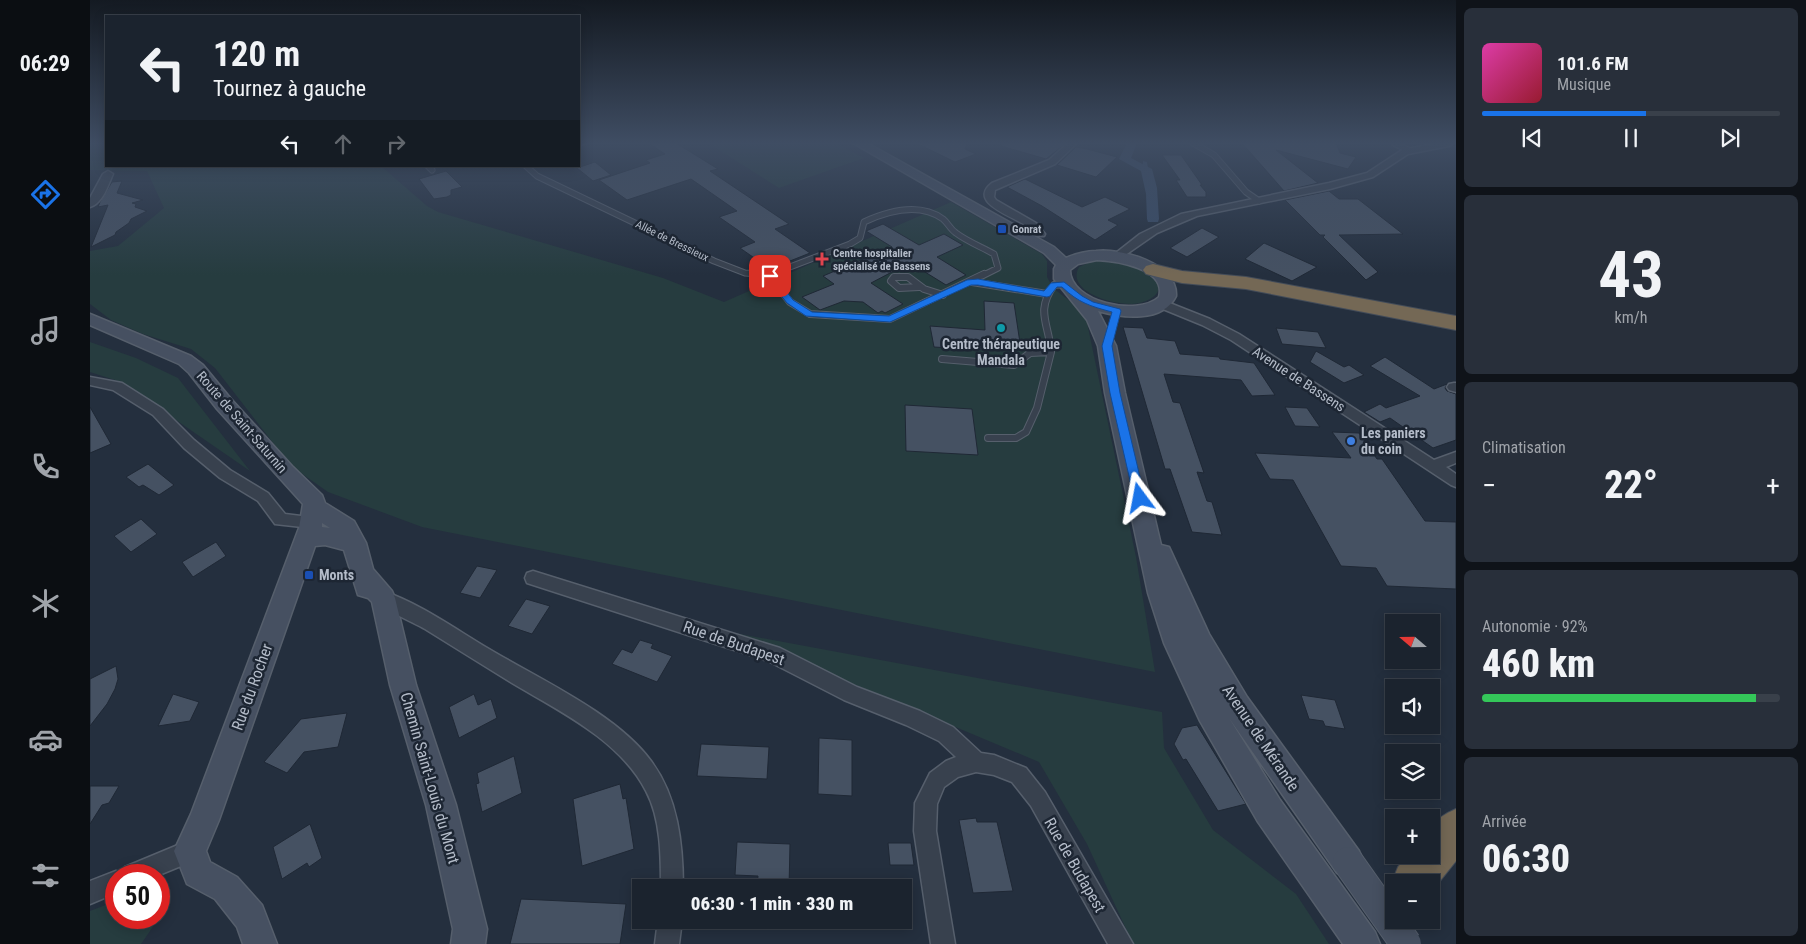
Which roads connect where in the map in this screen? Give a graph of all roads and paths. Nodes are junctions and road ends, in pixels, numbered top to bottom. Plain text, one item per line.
1 (102, 187) edge
2 (560, 187) edge
3 (938, 187) edge
4 (955, 187) edge
5 (992, 187) edge
6 (1241, 187) edge
7 (1325, 187) edge
8 (1259, 201) junction
9 (90, 204) edge
10 (1040, 234) junction
11 (1127, 254) junction
12 (1084, 256) junction
13 (1066, 265) junction
14 (1153, 270) junction
15 (770, 276) junction
16 (970, 282) junction
17 (1064, 284) junction
18 (919, 287) dead end
19 (1047, 294) junction
20 (943, 295) junction
21 (1079, 298) junction
22 (1165, 298) junction
23 (1117, 311) junction
24 (90, 319) edge
25 (1456, 323) edge
26 (1456, 330) edge
27 (1107, 346) junction
28 (1051, 352) junction
29 (942, 359) dead end
30 (90, 381) edge
31 (988, 438) dead end
32 (1456, 457) edge
33 (1433, 466) junction
34 (1456, 481) edge
35 (1144, 515) junction
36 (311, 522) junction
37 (354, 543) junction
38 (533, 578) dead end
39 (394, 608) junction
40 (976, 762) junction
41 (1454, 832) edge
42 (190, 851) junction
43 (159, 864) edge
44 (1420, 874) edge
45 (672, 879) edge
46 (105, 887) edge
47 (90, 893) edge
48 (669, 929) edge
49 (260, 944) edge
50 (468, 944) edge
51 (667, 944) edge
52 (943, 944) edge
53 (1121, 944) edge
54 (1363, 944) edge
55 (1406, 944) edge

1 - 9 street
2 - 15 lane, Allée de Bressieux
3 - 13 main road
4 - 10 main road
5 - 10 street
6 - 8 lane
7 - 8 street
8 - 11 street
10 - 12 main road
11 - 12 main road
11 - 14 main road
12 - 13 main road
13 - 17 main road
14 - 22 main road
14 - 25 highway
15 - 16 lane
15 - 20 lane
16 - 19 lane
16 - 20 lane
17 - 19 lane
17 - 21 main road
18 - 20 lane
19 - 28 lane
21 - 23 main road
21 - 27 main road, Avenue de Mérande
22 - 23 main road
22 - 26 highway
22 - 33 street, Avenue de Bassens
23 - 27 main road, Avenue de Mérande
24 - 36 main road, Route de Saint-Saturnin
27 - 35 main road, Avenue de Mérande
28 - 29 lane
28 - 31 lane
30 - 36 street
32 - 33 street
33 - 34 street, Avenue de Bassens
35 - 54 main road, Avenue de Mérande
35 - 55 main road, Avenue de Mérande, bridge
36 - 37 main road
36 - 37 main road
36 - 42 main road, Rue du Rocher
37 - 39 main road
38 - 40 street, Rue de Budapest
39 - 45 street
39 - 50 main road, Chemin Saint-Louis du Mont
40 - 52 street, Rue de Budapest
40 - 53 street, Rue de Budapest
41 - 44 highway
42 - 43 street
42 - 49 main road
46 - 47 street
48 - 51 street

